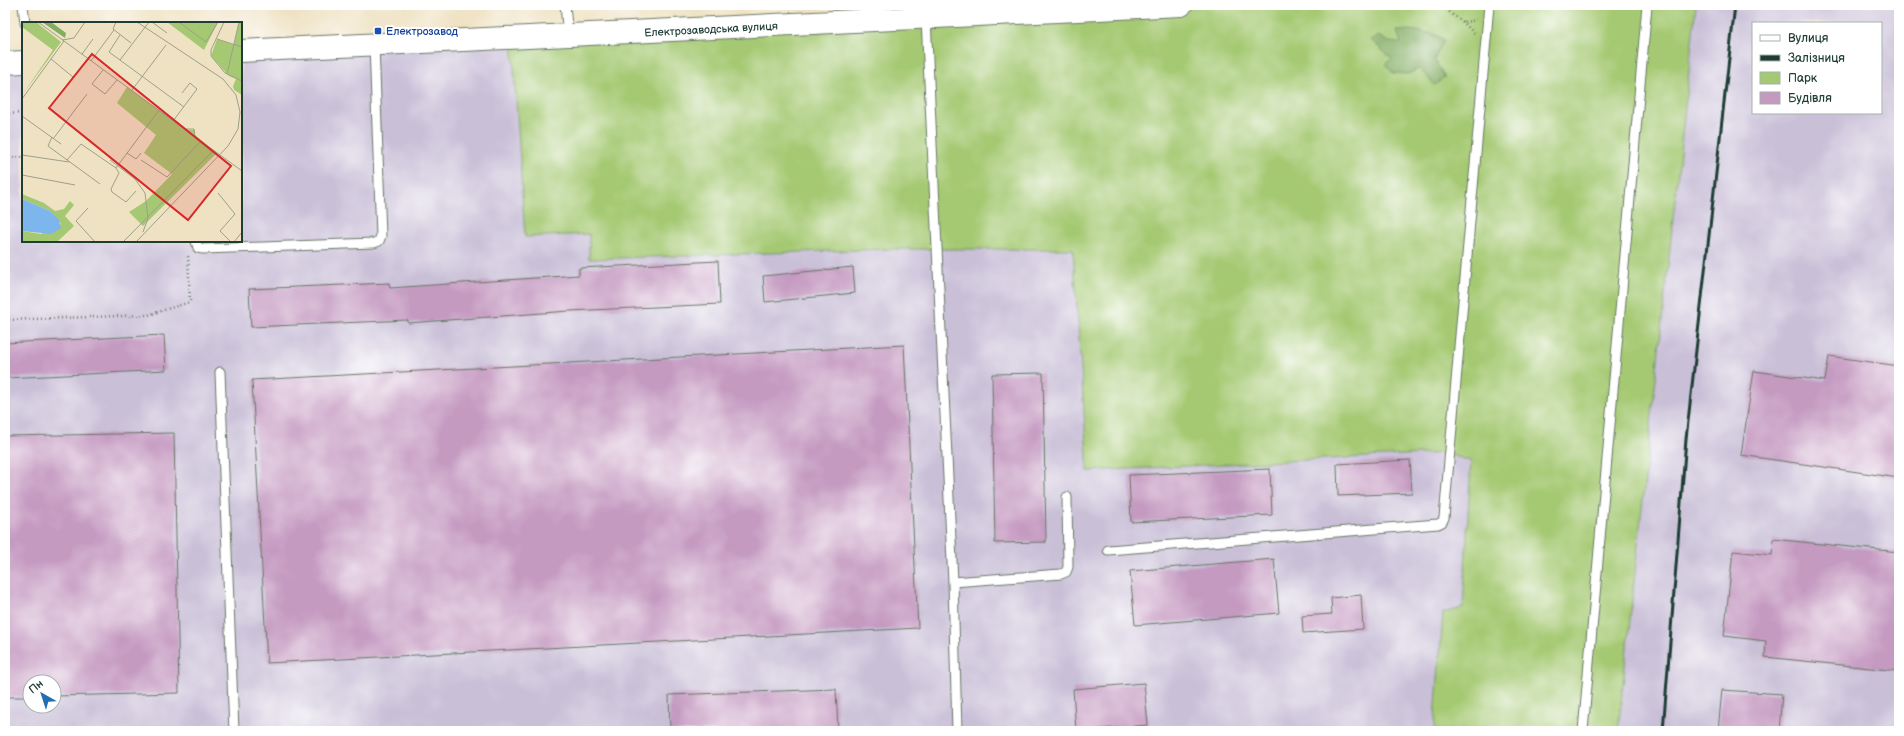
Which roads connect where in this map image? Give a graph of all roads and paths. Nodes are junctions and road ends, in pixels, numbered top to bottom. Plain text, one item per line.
1 (23, 5) edge
2 (565, 5) edge
3 (1181, 5) edge
4 (1489, 5) edge
5 (1647, 5) edge
6 (1120, 7) edge
7 (1449, 12) dead end
8 (926, 18) junction
9 (25, 22) edge
10 (568, 36) junction
11 (1485, 44) junction
12 (374, 45) junction
13 (242, 52) edge
14 (22, 62) edge
15 (5, 63) edge
16 (22, 113) edge
17 (5, 114) edge
18 (22, 157) edge
19 (5, 158) edge
20 (196, 242) edge
21 (188, 249) dead end
22 (5, 320) edge
23 (220, 372) dead end
24 (1067, 497) dead end
25 (1108, 550) dead end
26 (953, 582) junction
27 (234, 731) edge
28 (957, 731) edge
29 (1583, 731) edge

1 - 9 lane
2 - 10 lane
3 - 6 main road, Електрозаводська вулиця
4 - 11 lane
5 - 29 lane
6 - 8 main road, Електрозаводська вулиця
7 - 11 path
8 - 10 main road, Електрозаводська вулиця
8 - 26 lane
10 - 12 main road, Електрозаводська вулиця
11 - 25 lane
12 - 13 main road, Електрозаводська вулиця
12 - 20 lane
14 - 15 main road
16 - 17 path
18 - 19 path
21 - 22 path
23 - 27 lane
24 - 26 lane
26 - 28 lane

